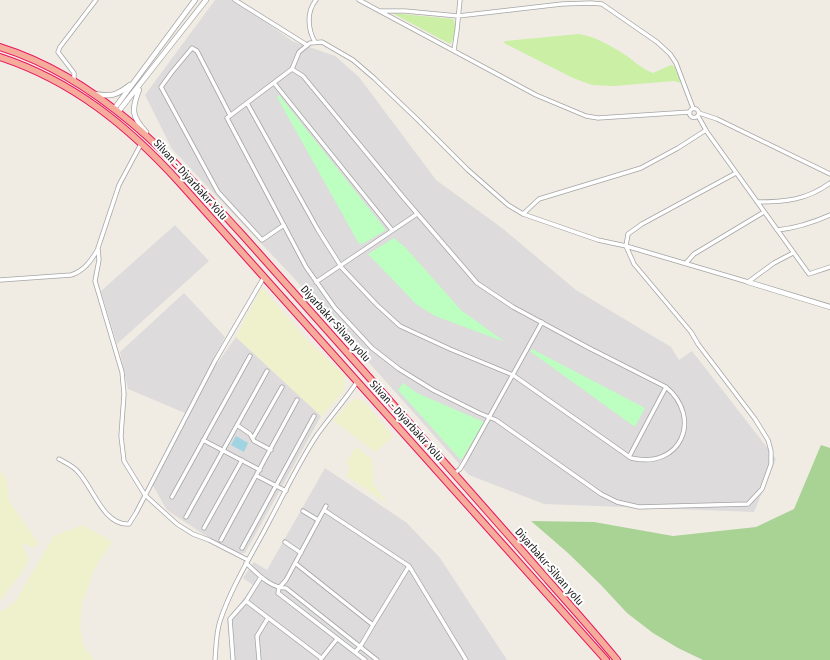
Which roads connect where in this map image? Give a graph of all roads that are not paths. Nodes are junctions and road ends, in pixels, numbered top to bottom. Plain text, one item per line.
1 (96, 0) edge
2 (195, 0) edge
3 (206, 0) edge
4 (235, 0) edge
5 (316, 0) edge
6 (359, 0) edge
7 (460, 0) edge
8 (561, 2) edge
9 (379, 11) junction
10 (458, 16) junction
11 (315, 42) junction
12 (307, 45) junction
13 (0, 47) edge
14 (454, 50) junction
15 (0, 57) edge
16 (292, 69) junction
17 (136, 80) junction
18 (74, 81) junction
19 (274, 83) junction
20 (141, 85) junction
21 (95, 94) junction
22 (248, 103) junction
23 (693, 108) junction
24 (116, 111) junction
25 (690, 112) junction
26 (699, 114) junction
27 (230, 115) junction
28 (706, 130) junction
29 (152, 140) junction
30 (142, 143) junction
31 (736, 173) junction
32 (830, 174) edge
33 (830, 183) edge
34 (757, 202) junction
35 (764, 212) junction
36 (417, 214) junction
37 (523, 214) junction
38 (830, 215) edge
39 (284, 225) junction
40 (392, 230) junction
41 (777, 230) junction
42 (626, 246) junction
43 (98, 248) junction
44 (793, 253) junction
45 (686, 263) junction
46 (340, 264) junction
47 (830, 267) edge
48 (264, 277) junction
49 (0, 280) edge
50 (316, 282) junction
51 (748, 282) junction
52 (830, 307) edge
53 (542, 322) junction
54 (250, 356) dead end
55 (267, 371) dead end
56 (513, 375) junction
57 (357, 382) junction
58 (282, 387) dead end
59 (666, 387) junction
60 (297, 400) dead end
61 (314, 416) dead end
62 (490, 416) junction
63 (237, 425) junction
64 (253, 438) junction
65 (203, 440) junction
66 (222, 450) junction
67 (271, 450) junction
68 (629, 457) junction
69 (59, 459) dead end
70 (242, 460) junction
71 (260, 470) junction
72 (455, 473) junction
73 (257, 476) junction
74 (276, 487) junction
75 (286, 491) junction
76 (145, 495) junction
77 (172, 497) dead end
78 (302, 511) dead end
79 (186, 517) dead end
80 (318, 520) junction
81 (204, 528) dead end
82 (221, 540) dead end
83 (285, 542) dead end
84 (242, 548) dead end
85 (301, 553) junction
86 (247, 562) junction
87 (295, 563) junction
88 (409, 566) junction
89 (261, 577) junction
90 (279, 588) junction
91 (246, 601) junction
92 (268, 618) junction
93 (373, 625) junction
94 (337, 638) junction
95 (360, 647) junction
96 (355, 652) junction
97 (321, 659) edge
98 (215, 660) edge
99 (233, 660) edge
100 (259, 660) edge
101 (365, 660) edge
102 (376, 660) edge
103 (466, 660) edge
104 (606, 660) edge
105 (617, 660) edge

1 - 18 street
2 - 17 street
3 - 20 street
4 - 12 street
5 - 11 street
6 - 9 street
7 - 10 street
8 - 10 street
8 - 23 street
9 - 10 street
9 - 14 street
10 - 14 street
11 - 12 street
11 - 37 street
12 - 16 street
13 - 18 highway, Diyarbakır-Silvan yolu
14 - 25 street
15 - 30 highway, Silvan - Diyarbakır Yolu
16 - 19 street
16 - 36 street
17 - 21 street
17 - 24 street
18 - 21 highway, Diyarbakır-Silvan yolu
19 - 22 street
19 - 40 street
20 - 24 street
20 - 29 street
21 - 24 highway, Diyarbakır-Silvan yolu
22 - 27 street
22 - 46 street
23 - 25 street
23 - 26 street
24 - 29 highway, Diyarbakır-Silvan yolu
25 - 26 street
26 - 28 street
26 - 32 street
27 - 39 street
27 - 39 street
28 - 31 street
28 - 37 street
29 - 72 highway, Diyarbakır-Silvan yolu
30 - 43 street
30 - 48 highway, Silvan - Diyarbakır Yolu
31 - 34 street
31 - 42 street
33 - 34 street
34 - 35 street
35 - 41 street
35 - 45 street
36 - 40 street
36 - 53 street
37 - 42 street
38 - 41 street
39 - 50 street
40 - 46 street
41 - 44 street
42 - 45 street
42 - 62 street
43 - 49 street
43 - 76 street
44 - 47 street
44 - 51 street
45 - 51 street
46 - 50 street
46 - 56 street
48 - 57 highway, Silvan - Diyarbakır Yolu
48 - 76 street
50 - 62 street
51 - 52 street
53 - 56 street
53 - 59 street
54 - 65 street
55 - 63 street
56 - 62 street
56 - 68 street
57 - 75 street
57 - 104 highway, Silvan - Diyarbakır Yolu
58 - 64 street
59 - 68 street
59 - 68 street
60 - 67 street
61 - 74 street
62 - 72 street
63 - 64 street
63 - 66 street
64 - 67 street
65 - 66 street
65 - 77 street
66 - 70 street
66 - 79 street
67 - 71 street
69 - 76 street
70 - 71 street
70 - 81 street
71 - 73 street
72 - 105 highway, Diyarbakır-Silvan yolu
73 - 74 street
73 - 82 street
74 - 75 street
74 - 84 street
75 - 86 street
76 - 86 street
78 - 80 street
80 - 85 street
80 - 88 street
83 - 85 street
85 - 87 street
86 - 89 street
86 - 98 street
87 - 90 street
87 - 93 street
88 - 93 street
88 - 103 street
89 - 90 street
89 - 91 street
90 - 94 street
90 - 95 street
91 - 92 street
91 - 99 street
92 - 97 street
92 - 100 street
93 - 95 street
94 - 96 street
94 - 97 street
95 - 96 street
95 - 102 street
96 - 101 street

